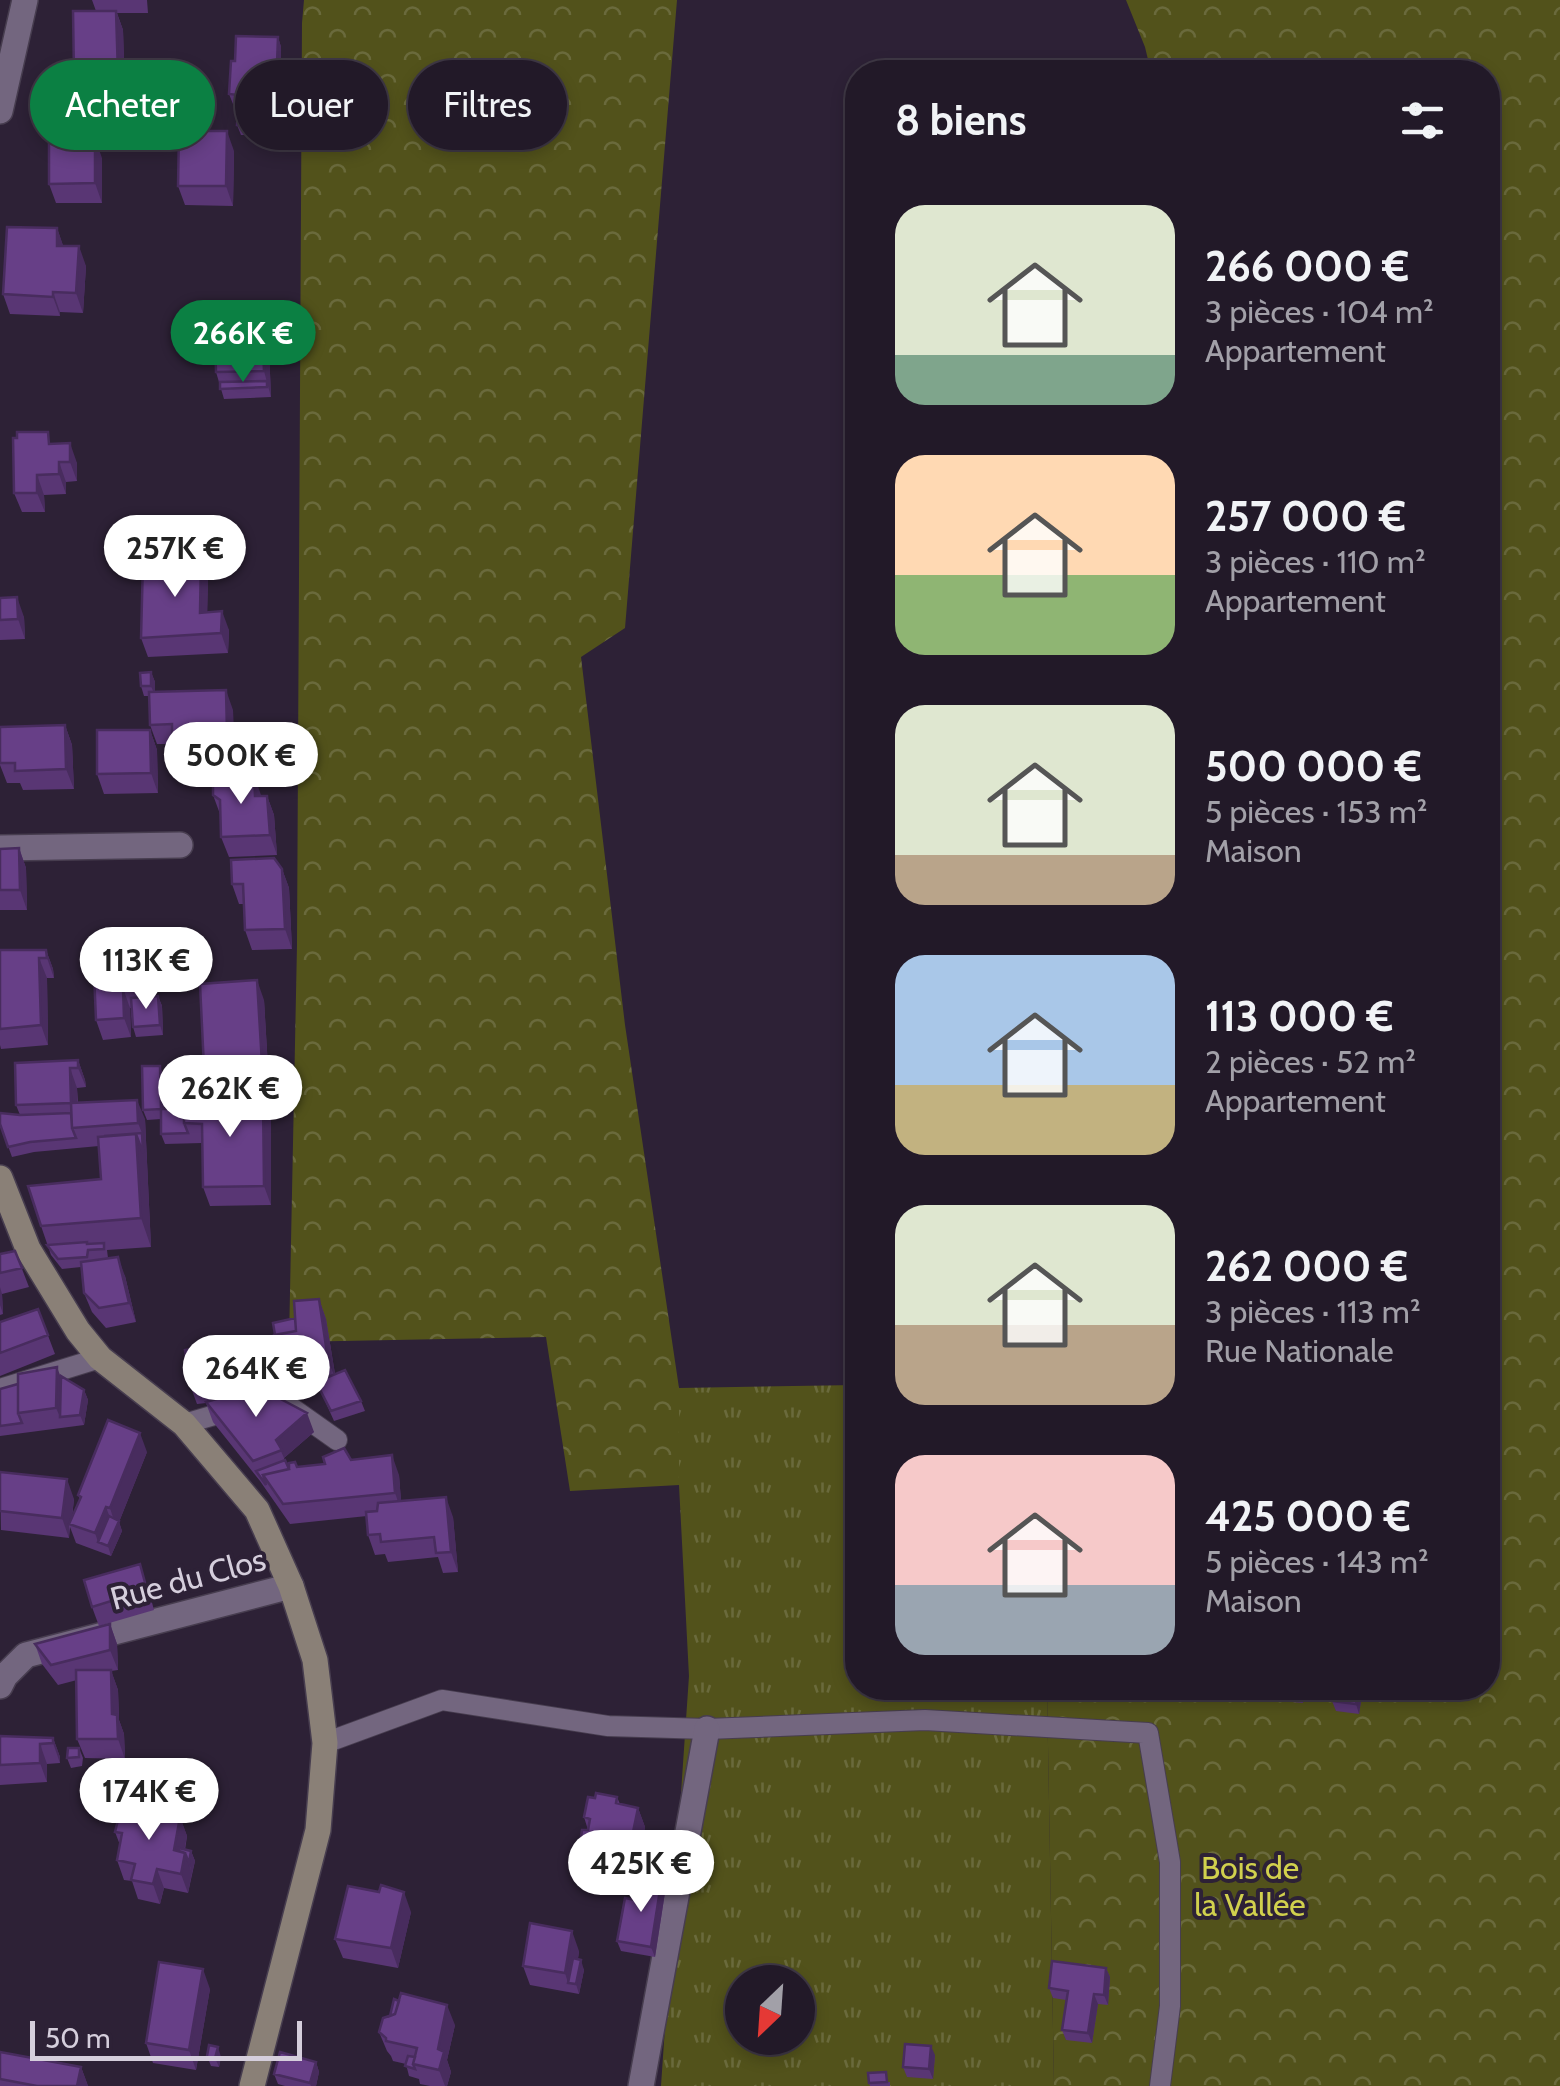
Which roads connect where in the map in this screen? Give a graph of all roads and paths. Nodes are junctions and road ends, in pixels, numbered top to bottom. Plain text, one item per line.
1 (25, 0) edge
2 (0, 111) edge
3 (180, 845) dead end
4 (0, 848) edge
5 (0, 1178) edge
6 (100, 1358) junction
7 (0, 1389) edge
8 (184, 1424) junction
9 (337, 1440) dead end
10 (290, 1586) junction
11 (0, 1686) edge
12 (707, 1729) junction
13 (325, 1743) junction
14 (252, 2086) edge
15 (641, 2086) edge
16 (1160, 2086) edge

1 - 2 street
3 - 4 street
5 - 6 street
6 - 7 lane
6 - 8 street
8 - 9 lane
8 - 10 street
10 - 11 street, Rue du Clos
10 - 13 street
12 - 13 lane
12 - 15 street
12 - 16 lane
13 - 14 street

